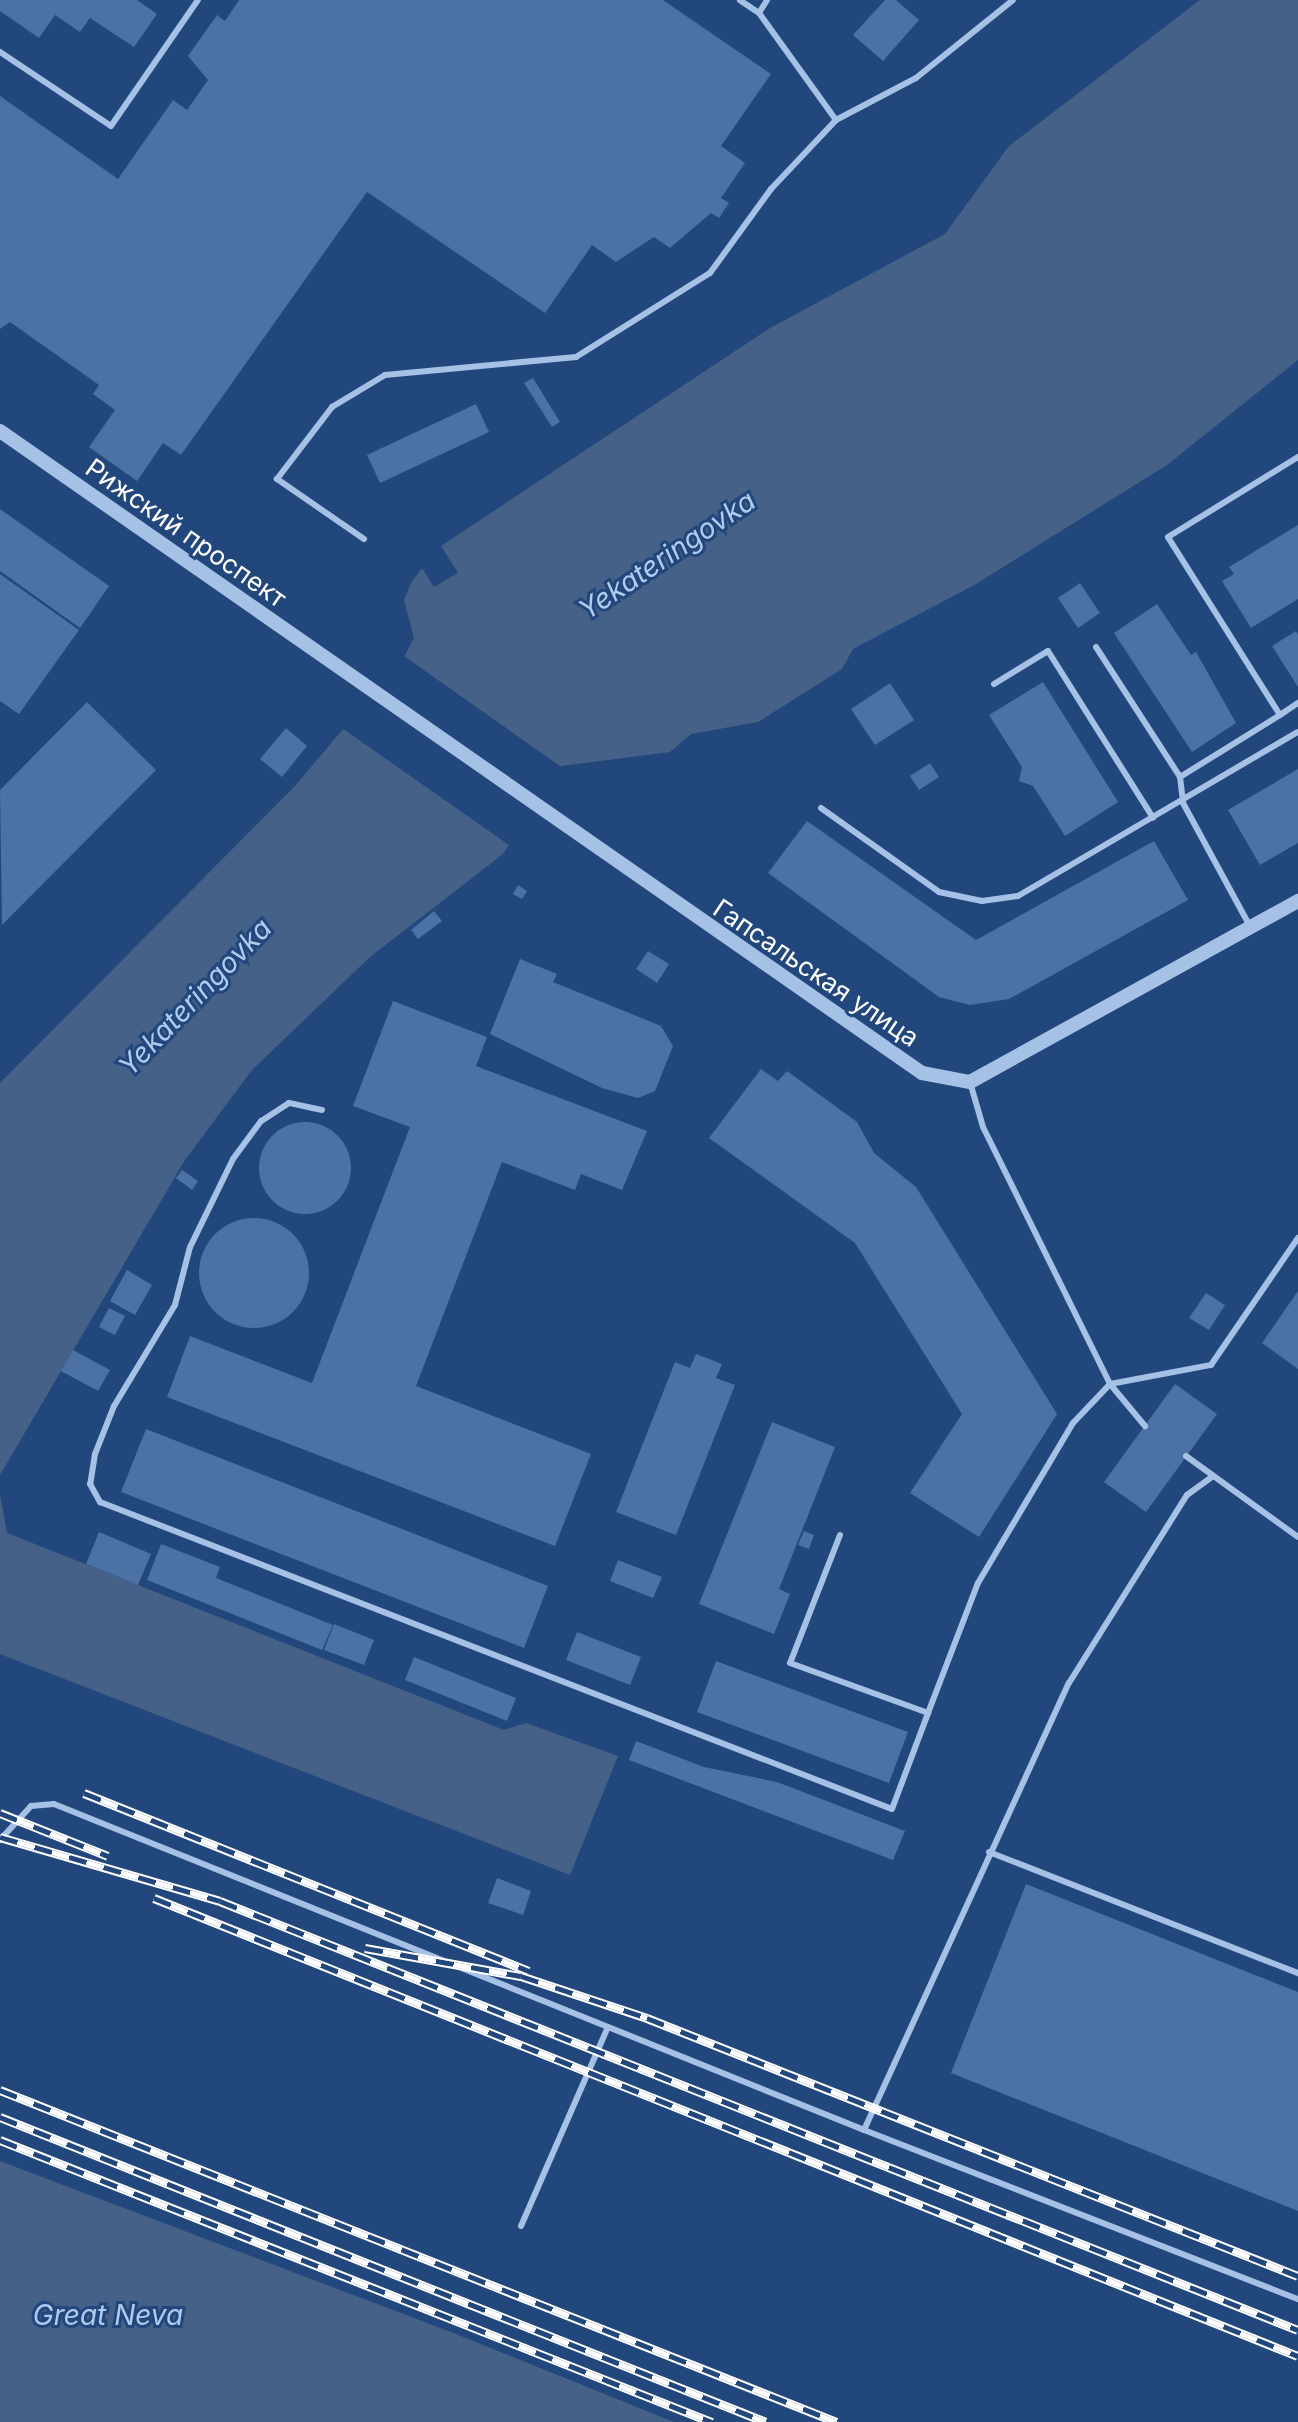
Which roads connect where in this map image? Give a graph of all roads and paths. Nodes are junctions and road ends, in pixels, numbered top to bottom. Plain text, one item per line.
1 (198, 0) edge
2 (740, 0) edge
3 (767, 0) edge
4 (1013, 0) edge
5 (759, 13) junction
6 (0, 52) edge
7 (836, 120) junction
8 (0, 431) edge
9 (1298, 457) edge
10 (364, 539) dead end
11 (1096, 647) dead end
12 (994, 684) dead end
13 (1298, 703) edge
14 (1280, 715) junction
15 (1298, 732) edge
16 (1180, 777) junction
17 (1183, 803) junction
18 (821, 808) dead end
19 (1153, 818) junction
20 (572, 833) joint
21 (1298, 901) edge
22 (1251, 928) junction
23 (970, 1082) junction
24 (322, 1110) dead end
25 (1298, 1238) edge
26 (1110, 1384) junction
27 (1145, 1426) dead end
28 (1186, 1456) dead end
29 (1212, 1477) junction
30 (840, 1535) dead end
31 (1298, 1537) edge
32 (928, 1713) junction
33 (0, 1840) edge
34 (989, 1852) junction
35 (1298, 1973) edge
36 (608, 2027) junction
37 (864, 2130) junction
38 (521, 2226) dead end
39 (1298, 2299) edge

1 - 6 lane
2 - 5 lane
3 - 5 lane
4 - 7 lane
5 - 7 lane
7 - 10 lane
8 - 20 street, Рижский проспект
9 - 14 lane
11 - 16 lane
12 - 19 lane
13 - 14 lane
14 - 16 lane
15 - 17 lane
16 - 17 lane
17 - 19 lane
17 - 22 lane
18 - 19 lane
20 - 23 street, Гапсальская улица
21 - 22 street
22 - 23 street
23 - 26 lane
24 - 32 lane
25 - 26 lane
26 - 27 lane
26 - 32 lane
28 - 29 lane
29 - 31 lane
29 - 34 lane
30 - 32 lane
33 - 36 lane
34 - 35 lane
34 - 37 lane
36 - 37 lane
36 - 38 lane
37 - 39 lane

